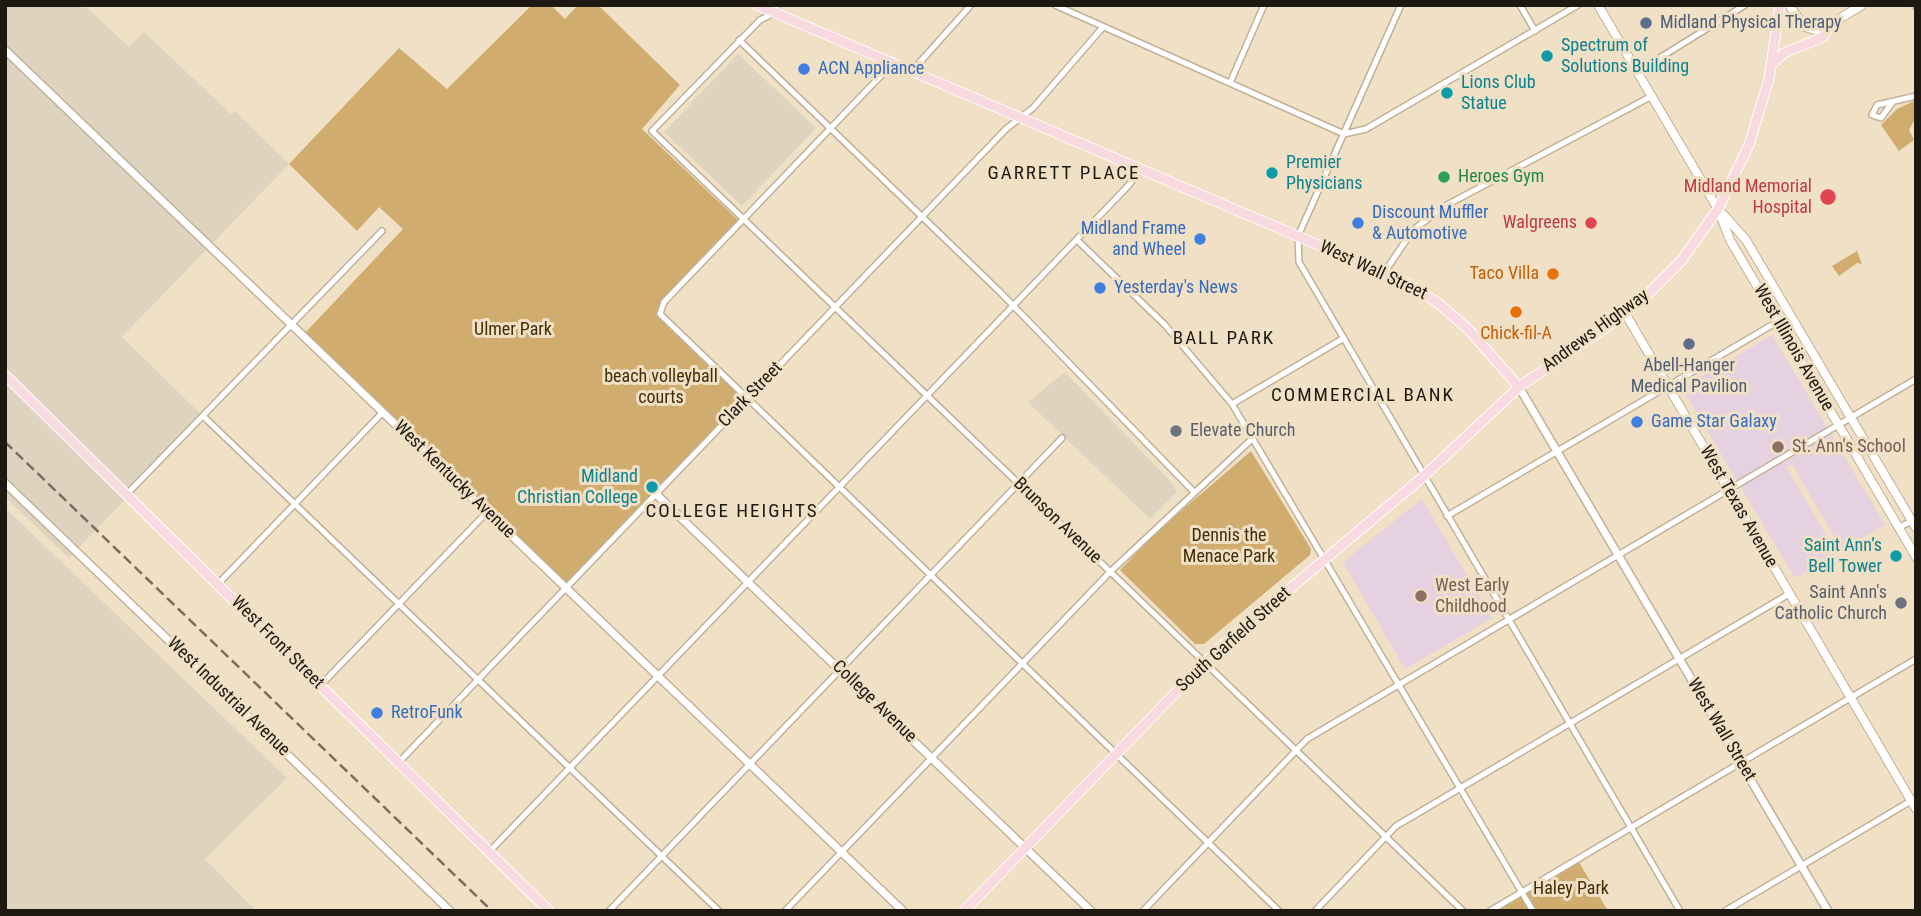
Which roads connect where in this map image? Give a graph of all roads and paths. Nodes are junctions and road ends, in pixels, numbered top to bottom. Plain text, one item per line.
1 (757, 5) edge
2 (971, 5) edge
3 (1055, 5) edge
4 (1265, 5) edge
5 (1401, 5) edge
6 (1520, 5) edge
7 (1578, 5) edge
8 (1598, 5) edge
9 (1745, 5) edge
10 (1780, 5) edge
11 (1789, 5) edge
12 (1861, 5) edge
13 (776, 9) edge
14 (1831, 24) junction
15 (1103, 26) junction
16 (1535, 31) junction
17 (739, 40) junction
18 (5, 50) edge
19 (893, 63) junction
20 (1771, 65) junction
21 (912, 71) junction
22 (1637, 72) junction
23 (1230, 83) junction
24 (1652, 96) junction
25 (1916, 96) edge
26 (1892, 103) dead end
27 (1021, 117) junction
28 (831, 129) junction
29 (1344, 134) junction
30 (1141, 169) junction
31 (1718, 209) junction
32 (922, 216) junction
33 (743, 221) junction
34 (382, 232) dead end
35 (1298, 236) junction
36 (1077, 240) junction
37 (1384, 273) junction
38 (1014, 306) junction
39 (835, 308) junction
40 (1625, 313) junction
41 (1777, 322) junction
42 (291, 324) junction
43 (1344, 338) junction
44 (5, 374) edge
45 (1916, 379) edge
46 (1667, 385) junction
47 (1519, 387) junction
48 (926, 396) junction
49 (746, 400) junction
50 (1232, 404) junction
51 (383, 412) junction
52 (204, 416) junction
53 (1851, 418) junction
54 (1838, 425) junction
55 (1253, 438) junction
56 (1062, 439) dead end
57 (1557, 452) junction
58 (1424, 477) junction
59 (5, 483) edge
60 (1018, 485) junction
61 (838, 488) junction
62 (1728, 490) junction
63 (1194, 491) junction
64 (656, 494) junction
65 (127, 495) junction
66 (295, 504) junction
67 (487, 512) junction
68 (1447, 516) junction
69 (1914, 523) edge
70 (1898, 528) junction
71 (1618, 556) junction
72 (1916, 557) edge
73 (1325, 559) junction
74 (1110, 572) junction
75 (930, 576) junction
76 (748, 582) junction
77 (218, 584) junction
78 (566, 588) junction
79 (1789, 594) junction
80 (399, 603) junction
81 (1508, 620) junction
82 (1679, 659) junction
83 (1916, 659) edge
84 (1204, 663) junction
85 (1022, 664) junction
86 (840, 670) junction
87 (658, 676) junction
88 (478, 679) junction
89 (320, 685) junction
90 (1399, 685) junction
91 (1850, 698) junction
92 (1570, 724) junction
93 (1296, 751) junction
94 (1116, 754) junction
95 (932, 758) junction
96 (1740, 762) junction
97 (398, 763) junction
98 (750, 764) junction
99 (570, 768) junction
100 (1461, 788) junction
101 (1914, 803) edge
102 (1631, 827) junction
103 (1385, 837) junction
104 (1208, 843) junction
105 (1025, 848) junction
106 (489, 852) junction
107 (841, 852) junction
108 (662, 856) junction
109 (1801, 866) junction
110 (1522, 892) junction
111 (450, 911) edge
112 (549, 911) edge
113 (609, 911) edge
114 (719, 911) edge
115 (785, 911) edge
116 (903, 911) edge
117 (964, 911) edge
118 (1091, 911) edge
119 (1143, 911) edge
120 (1279, 911) edge
121 (1315, 911) edge
122 (1463, 911) edge
123 (1490, 911) edge
124 (1533, 911) edge
125 (1680, 911) edge
126 (1725, 911) edge
127 (1828, 911) edge

1 - 13 main road, West Wall Street
2 - 21 street
3 - 15 street
4 - 23 street
5 - 29 street
6 - 16 street
7 - 16 street
8 - 22 main road, West Illinois Avenue
9 - 22 street
10 - 20 main road, Andrews Highway
11 - 14 main road
12 - 14 main road
13 - 17 street
13 - 19 main road, West Wall Street
14 - 20 main road
15 - 23 street
15 - 27 street, Clark Street
16 - 29 street
17 - 28 street
17 - 33 street, Brunson Avenue
18 - 42 street, West Kentucky Avenue
19 - 21 main road, West Wall Street
19 - 28 street
20 - 31 main road, Andrews Highway
21 - 27 main road, West Wall Street
22 - 24 main road, West Illinois Avenue
23 - 29 street
24 - 31 main road, West Illinois Avenue
24 - 37 street
25 - 26 street
27 - 30 main road, West Wall Street
27 - 32 street, Clark Street
28 - 32 street
28 - 33 street
29 - 35 street
30 - 35 main road, West Wall Street
30 - 36 street
31 - 40 main road, Andrews Highway
31 - 41 main road, West Illinois Avenue
31 - 53 main road, West Illinois Avenue
32 - 38 street
32 - 39 street, Clark Street
33 - 39 street, Brunson Avenue
33 - 49 street
34 - 42 street
35 - 37 main road, West Wall Street
35 - 43 street
36 - 38 street
36 - 50 street
37 - 47 main road, West Wall Street
38 - 48 street
38 - 63 street
39 - 48 street, Brunson Avenue
39 - 49 street, Clark Street
40 - 46 main road, West Texas Avenue
40 - 47 main road, Andrews Highway
41 - 46 street
41 - 54 main road, West Illinois Avenue
42 - 51 street, West Kentucky Avenue
42 - 52 street
43 - 50 street
43 - 58 street
44 - 65 main road, West Front Street
45 - 53 street
46 - 57 street
46 - 62 main road, West Texas Avenue
47 - 57 street, West Wall Street
47 - 58 main road, South Garfield Street
48 - 60 street, Brunson Avenue
48 - 61 street
49 - 61 street
49 - 64 street, Clark Street
50 - 55 street
51 - 66 street
51 - 67 street, West Kentucky Avenue
52 - 65 street
52 - 66 street
53 - 54 street
53 - 69 main road, West Illinois Avenue
54 - 62 street
54 - 70 main road, West Illinois Avenue
55 - 63 street
55 - 73 street
56 - 60 street
57 - 68 street
57 - 71 street, West Wall Street
58 - 68 street
58 - 73 main road, South Garfield Street
59 - 111 street, West Industrial Avenue
60 - 74 street, Brunson Avenue
60 - 75 street
61 - 75 street
61 - 76 street
62 - 71 street
62 - 79 main road, West Texas Avenue
63 - 74 street
64 - 76 street, College Avenue
64 - 78 street, Clark Street
65 - 77 main road, West Front Street
66 - 77 street
66 - 80 street
67 - 78 street, West Kentucky Avenue
67 - 80 street
68 - 81 street
69 - 70 street
70 - 72 main road, West Illinois Avenue
71 - 81 street
71 - 82 street, West Wall Street
73 - 84 main road, South Garfield Street
73 - 90 street
74 - 84 street, Brunson Avenue
74 - 85 street
75 - 85 street
75 - 86 street
76 - 86 street, College Avenue
76 - 87 street
77 - 89 main road, West Front Street
78 - 87 street, West Kentucky Avenue
78 - 88 street, Clark Street
79 - 82 street
79 - 91 main road, West Texas Avenue
80 - 88 street
80 - 89 street
81 - 90 street
81 - 92 street
82 - 92 street
82 - 96 street, West Wall Street
83 - 91 street
84 - 93 street, Brunson Avenue
84 - 94 main road, South Garfield Street
85 - 94 street
85 - 95 street
86 - 95 street, College Avenue
86 - 98 street
87 - 98 street, West Kentucky Avenue
87 - 99 street
88 - 97 street, Clark Street
88 - 99 street
89 - 97 main road, West Front Street
90 - 93 street
90 - 100 street
91 - 96 street
91 - 101 main road, West Texas Avenue
92 - 100 street
92 - 102 street
93 - 103 street, Brunson Avenue
93 - 104 street
94 - 104 street
94 - 105 main road, South Garfield Street
95 - 105 street, College Avenue
95 - 107 street
96 - 102 street
96 - 109 street, West Wall Street
97 - 106 main road, West Front Street
98 - 107 street, West Kentucky Avenue
98 - 108 street
99 - 106 street
99 - 108 street
100 - 103 street
100 - 110 street
101 - 109 street
102 - 110 street
102 - 125 street
103 - 121 street
103 - 122 street, Brunson Avenue
104 - 119 street
104 - 120 street
105 - 117 main road, South Garfield Street
105 - 118 street, College Avenue
106 - 112 main road, West Front Street
107 - 115 street
107 - 116 street, West Kentucky Avenue
108 - 113 street
108 - 114 street
109 - 126 street
109 - 127 street, West Wall Street
110 - 123 street
110 - 124 street

